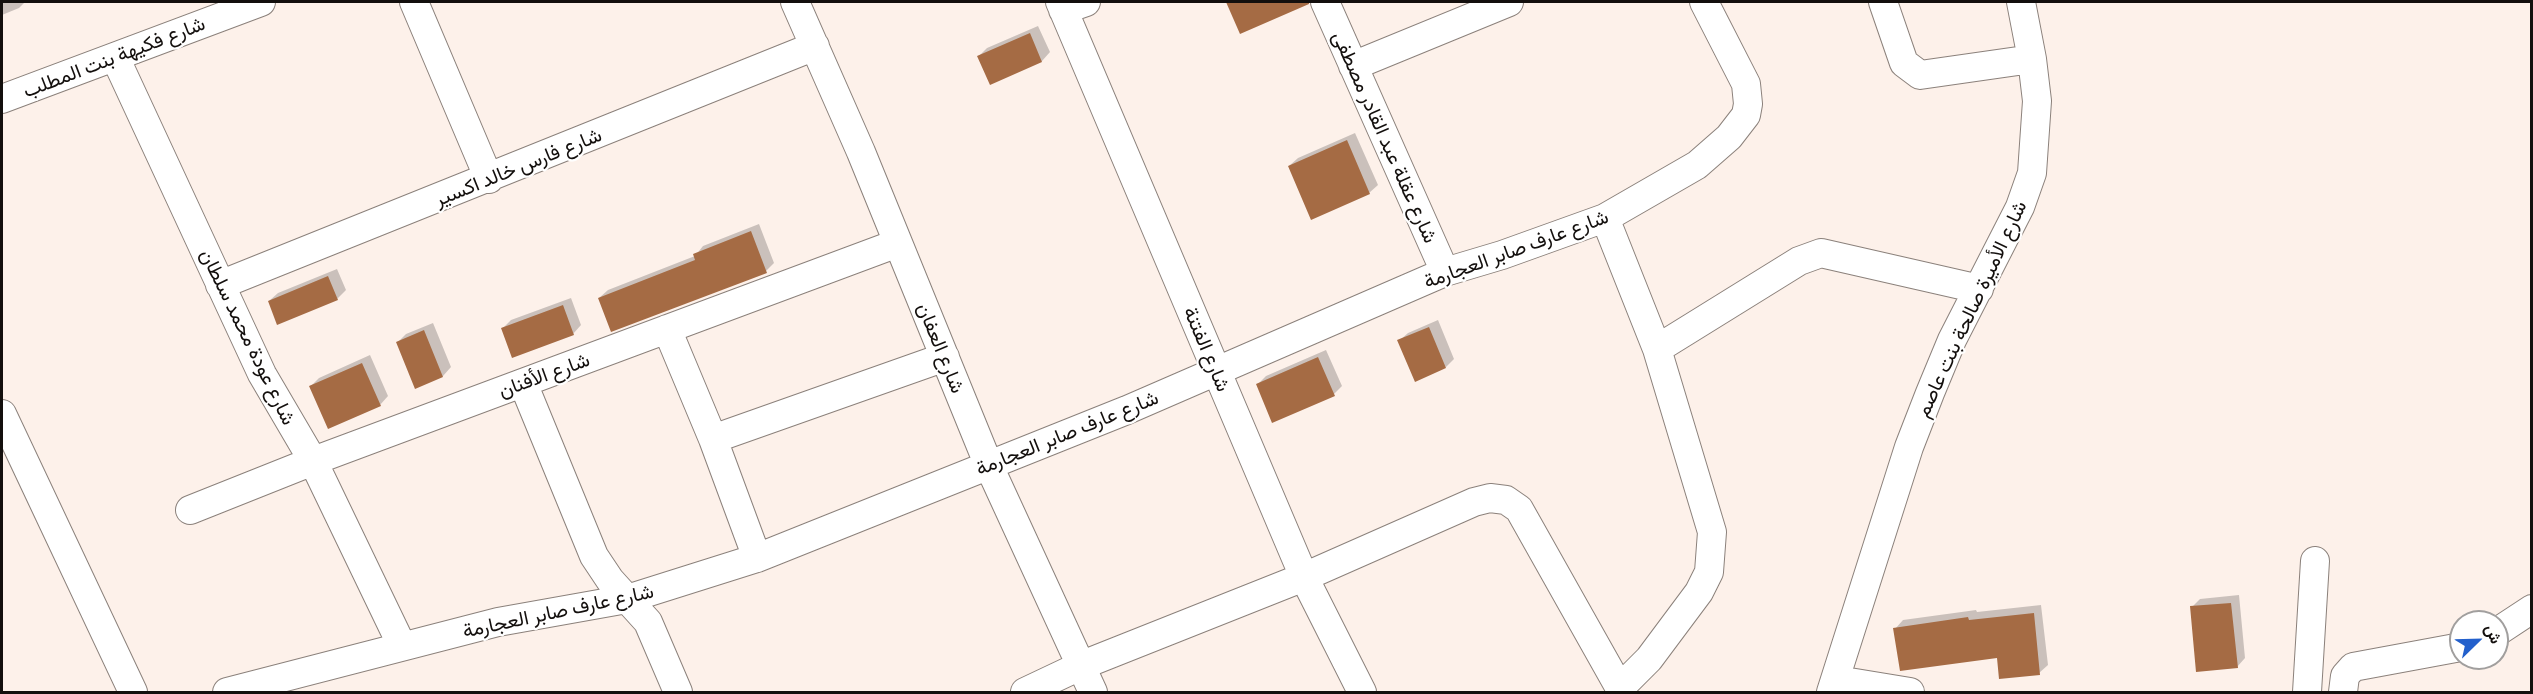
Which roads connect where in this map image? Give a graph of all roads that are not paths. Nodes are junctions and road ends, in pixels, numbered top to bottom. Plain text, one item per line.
1 (261, 2) edge
2 (414, 2) edge
3 (795, 2) edge
4 (1325, 2) edge
5 (1509, 2) edge
6 (1704, 2) edge
7 (1883, 2) edge
8 (2021, 2) edge
9 (1069, 4) edge
10 (815, 46) junction
11 (115, 57) junction
12 (2032, 59) junction
13 (1353, 66) junction
14 (2, 99) edge
15 (489, 179) junction
16 (1605, 219) junction
17 (898, 243) junction
18 (1445, 272) junction
19 (220, 285) junction
20 (1979, 289) junction
21 (667, 329) junction
22 (1657, 349) junction
23 (945, 357) junction
24 (1217, 370) junction
25 (522, 383) junction
26 (2, 414) edge
27 (713, 440) junction
28 (314, 461) junction
29 (989, 466) junction
30 (190, 510) dead end
31 (757, 558) junction
32 (2315, 561) dead end
33 (1305, 577) junction
34 (627, 599) junction
35 (2532, 609) edge
36 (2509, 624) edge
37 (402, 646) junction
38 (2449, 649) edge
39 (1080, 666) junction
40 (1834, 686) edge
41 (1620, 691) edge
42 (132, 693) edge
43 (227, 693) edge
44 (678, 693) edge
45 (1025, 693) edge
46 (1093, 693) edge
47 (1362, 693) edge
48 (1910, 693) edge
49 (2307, 693) edge
50 (2343, 693) edge

1 - 11 street, شارع فكيهة بنت المطلب
2 - 15 street
3 - 10 street, شارع العفان
4 - 13 street, شارع عقلة عبد القادر مصطفى
5 - 13 street
6 - 16 street, شارع عارف صابر العجارمة
7 - 12 street
8 - 12 street, شارع الأميرة صالحة بنت عاصم
9 - 24 street, شارع الفتنة
10 - 15 street, شارع فارس خالد اكسير
10 - 17 street, شارع العفان
11 - 14 street, شارع فكيهة بنت المطلب
11 - 19 street, شارع عودة محمد سلطان
12 - 20 street, شارع الأميرة صالحة بنت عاصم
13 - 18 street, شارع عقلة عبد القادر مصطفى
15 - 19 street, شارع فارس خالد اكسير
16 - 18 street, شارع عارف صابر العجارمة
16 - 22 street
17 - 21 street, شارع الأفنان
17 - 23 street, شارع العفان
18 - 24 street, شارع عارف صابر العجارمة
19 - 28 street, شارع عودة محمد سلطان
20 - 22 street
20 - 40 street, شارع الأميرة صالحة بنت عاصم
21 - 25 street, شارع الأفنان
21 - 27 street
22 - 41 street
23 - 27 street
23 - 29 street, شارع العفان
24 - 29 street, شارع عارف صابر العجارمة
24 - 33 street, شارع الفتنة
25 - 28 street, شارع الأفنان
25 - 34 street
26 - 42 street
27 - 31 street
28 - 30 street, شارع الأفنان
28 - 37 street, شارع عودة محمد سلطان
29 - 31 street, شارع عارف صابر العجارمة
29 - 39 street, شارع العفان
31 - 34 street, شارع عارف صابر العجارمة
32 - 49 street
33 - 39 street
33 - 41 street
33 - 47 street, شارع الفتنة
34 - 37 street, شارع عارف صابر العجارمة
34 - 44 street
35 - 36 street
37 - 43 street, شارع عارف صابر العجارمة
38 - 50 street
39 - 45 street
39 - 46 street, شارع العفان
40 - 48 street

